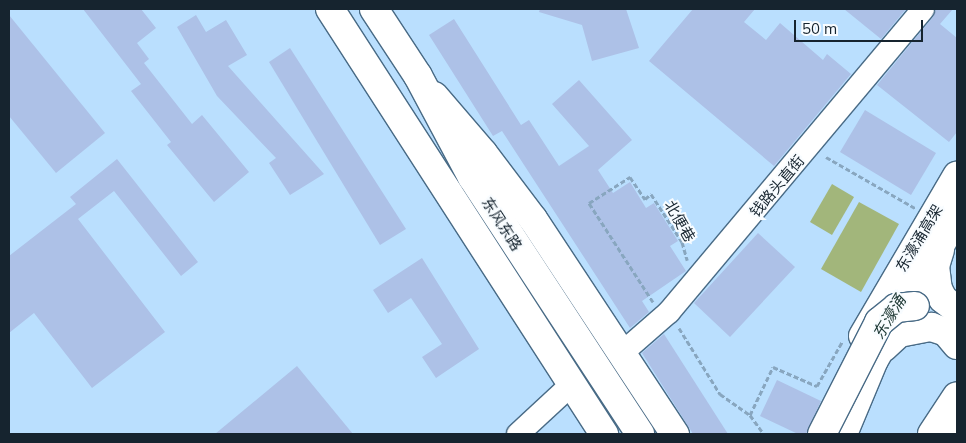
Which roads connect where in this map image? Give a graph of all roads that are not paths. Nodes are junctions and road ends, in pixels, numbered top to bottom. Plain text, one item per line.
1 (330, 9) edge
2 (374, 9) edge
3 (923, 9) edge
4 (418, 76) junction
5 (957, 176) edge
6 (957, 216) edge
7 (942, 242) junction
8 (915, 306) junction
9 (957, 310) edge
10 (957, 316) edge
11 (957, 331) edge
12 (957, 345) edge
13 (874, 360) junction
14 (619, 362) junction
15 (840, 380) junction
16 (571, 385) junction
17 (957, 396) edge
18 (957, 422) edge
19 (518, 434) edge
20 (590, 434) edge
21 (604, 434) edge
22 (640, 434) edge
23 (658, 434) edge
24 (675, 434) edge
25 (815, 434) edge
26 (822, 434) edge
27 (843, 434) edge
28 (932, 434) edge
29 (949, 434) edge

1 - 16 main road, 东风东路
2 - 4 main road, 东风东路
3 - 14 street, 钱路头直街
4 - 14 main road
4 - 22 main road, 东风东路
5 - 15 main road, 东濠涌高架
6 - 7 main road, 东濠涌高架
7 - 9 main road
7 - 13 main road, 东濠涌高架
8 - 10 main road
8 - 11 main road
8 - 26 main road, bridge
12 - 13 main road
13 - 27 main road, 东濠涌高架
14 - 23 main road
14 - 24 main road
15 - 25 main road
15 - 26 main road, bridge
16 - 19 street
16 - 20 main road
16 - 21 main road
17 - 28 main road
18 - 29 main road

